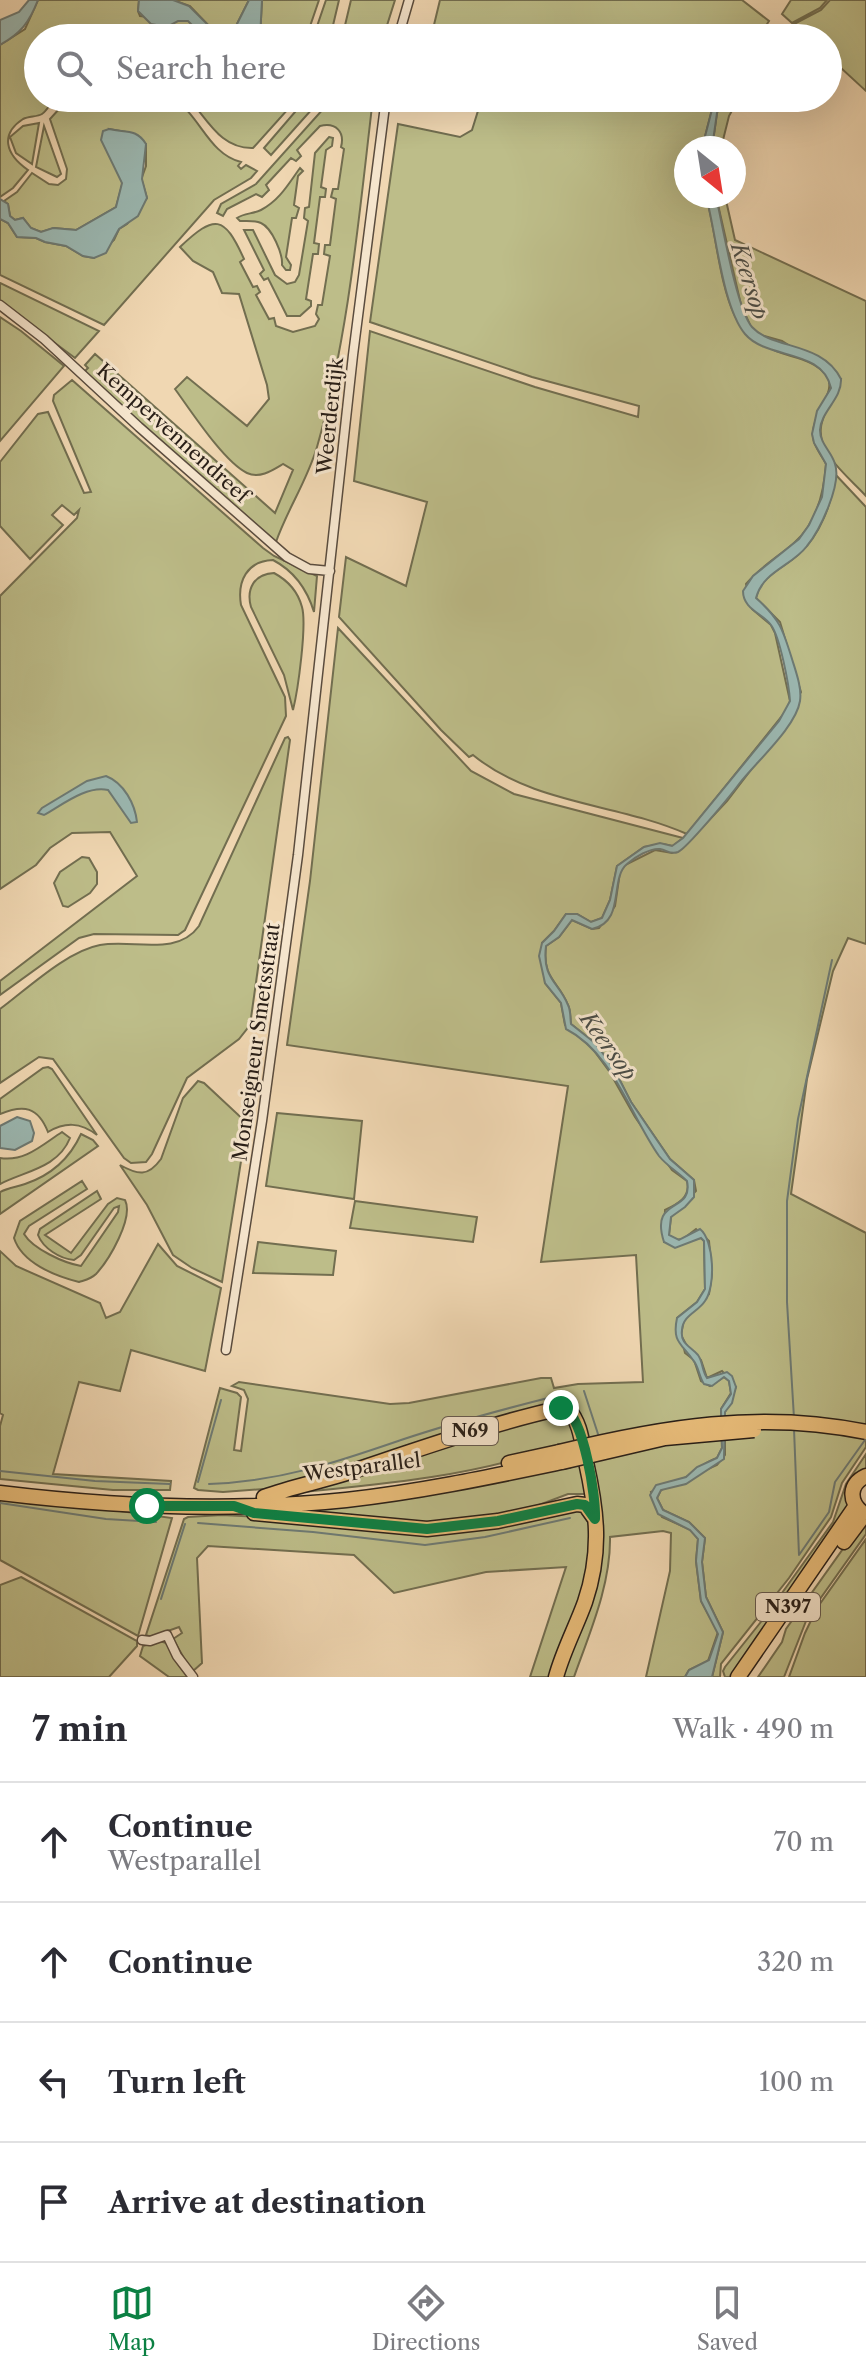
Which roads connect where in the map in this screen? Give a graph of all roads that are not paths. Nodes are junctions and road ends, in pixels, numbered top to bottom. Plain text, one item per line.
1 (409, 0) edge
2 (402, 24) edge
3 (384, 112) edge
4 (0, 305) edge
5 (330, 571) junction
6 (313, 738) joint
7 (226, 1350) dead end
8 (866, 1432) edge
9 (866, 1441) edge
10 (561, 1457) junction
11 (866, 1476) edge
12 (0, 1484) edge
13 (0, 1493) edge
14 (264, 1497) junction
15 (183, 1503) junction
16 (234, 1506) junction
17 (862, 1511) edge
18 (595, 1519) junction
19 (142, 1640) dead end
20 (193, 1677) edge
21 (556, 1677) edge
22 (739, 1677) edge
23 (750, 1677) edge

1 - 2 street
3 - 5 street, Weerderdijk
4 - 5 street, Kempervennendreef
5 - 6 street, Weerderdijk
6 - 7 street, Monseigneur Smetsstraat
8 - 10 main road, Westparallel / N69, bridge
9 - 10 main road, Westparallel / N69, bridge
10 - 14 main road, Westparallel / N69
10 - 16 main road, Westparallel / N69
11 - 17 main road, N397
12 - 15 main road, Westparallel / N69
13 - 15 main road, Westparallel / N69
14 - 15 main road, Westparallel / N69
14 - 18 main road, N69
15 - 16 main road, Westparallel / N69
16 - 18 main road, N69
17 - 22 main road, N397
17 - 23 main road, N397
18 - 21 main road, N69
19 - 20 street

